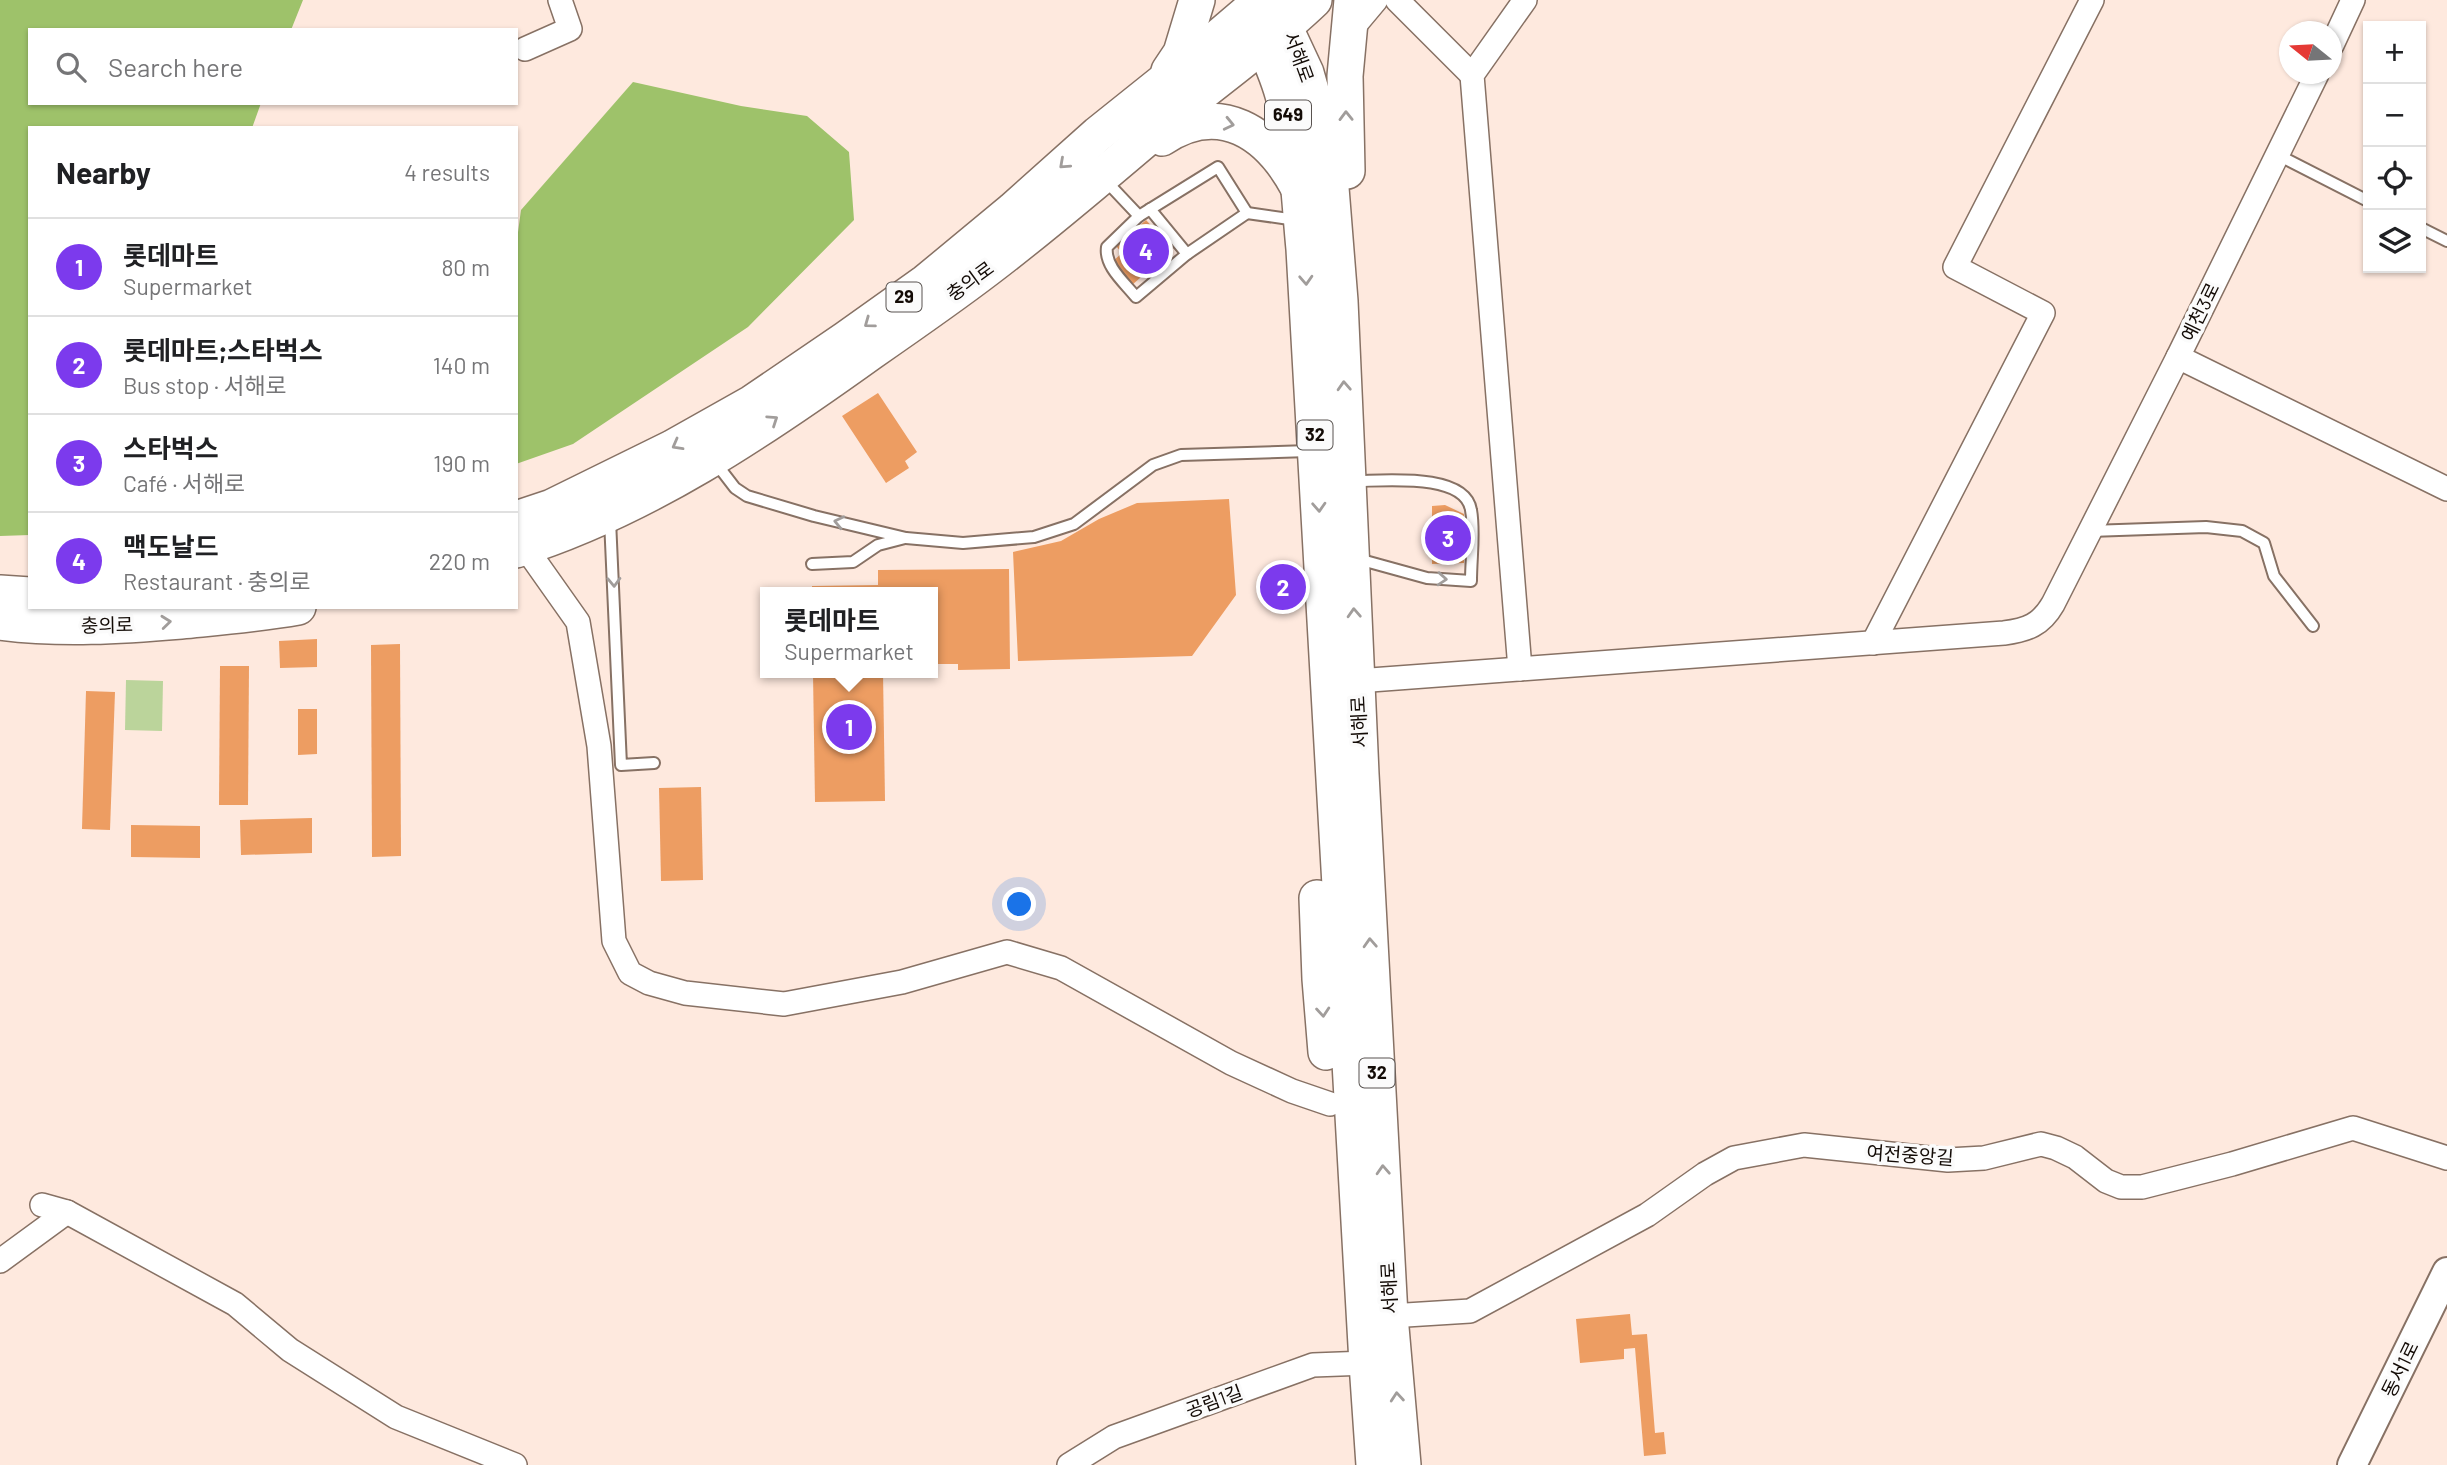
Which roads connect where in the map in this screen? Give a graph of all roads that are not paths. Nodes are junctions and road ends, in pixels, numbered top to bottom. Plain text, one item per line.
1 (560, 0) edge
2 (1197, 0) edge
3 (1314, 0) edge
4 (1376, 0) edge
5 (1397, 0) edge
6 (1525, 0) edge
7 (2092, 0) edge
8 (2353, 0) edge
9 (1350, 16) edge
10 (1266, 17) edge
11 (2342, 24) edge
12 (524, 49) dead end
13 (1472, 75) junction
14 (2312, 84) edge
15 (1153, 90) junction
16 (1098, 134) junction
17 (2278, 155) junction
18 (1113, 168) junction
19 (2363, 198) edge
20 (1310, 199) junction
21 (1150, 209) junction
22 (1247, 212) junction
23 (1139, 216) junction
24 (2426, 231) edge
25 (2447, 242) edge
26 (1186, 254) junction
27 (1340, 301) junction
28 (2178, 357) junction
29 (1315, 451) junction
30 (713, 460) junction
31 (1348, 481) junction
32 (2447, 489) edge
33 (610, 514) junction
34 (2090, 531) junction
35 (519, 538) edge
36 (906, 538) junction
37 (1352, 557) junction
38 (812, 564) dead end
39 (0, 593) edge
40 (28, 595) edge
41 (286, 609) edge
42 (0, 622) edge
43 (2313, 626) dead end
44 (1873, 643) junction
45 (1520, 669) junction
46 (1343, 682) junction
47 (654, 763) dead end
48 (1331, 1104) junction
49 (2447, 1158) edge
50 (42, 1205) dead end
51 (67, 1212) junction
52 (0, 1261) edge
53 (2447, 1272) edge
54 (1390, 1316) junction
55 (1367, 1363) junction
56 (515, 1465) edge
57 (1069, 1465) edge
58 (1374, 1465) edge
59 (1403, 1465) edge
60 (2352, 1465) edge

1 - 12 street
2 - 15 main road
3 - 10 main road, 서해로 / 29
4 - 9 street
5 - 13 street
6 - 13 street
7 - 44 street
8 - 11 street
27 -> 9 main road
10 - 15 main road, 충의로 / 29
10 - 18 main road, 충의로 / 29
10 - 20 main road, 서해로 / 649
13 - 45 street
14 - 17 street, 예천3로
15 - 16 main road, 충의로 / 29
16 - 18 main road
16 -> 35 main road, 충의로 / 29
17 - 19 lane
17 - 28 street, 예천3로
18 -> 20 main road
18 - 23 lane
30 -> 18 main road, 충의로 / 29
20 - 22 lane
20 - 27 main road, 서해로 / 32
20 -> 29 main road, 서해로 / 32
21 - 22 lane
21 - 23 lane
21 - 26 lane
22 - 26 lane
23 - 26 lane
24 - 25 lane
31 -> 27 main road, 서해로 / 32
28 - 32 street, 예천3로
28 - 34 street
29 - 36 lane
29 -> 46 main road, 서해로 / 32
30 - 33 main road, 충의로 / 29
36 -> 30 lane
31 - 37 main road, 서해로 / 32
37 -> 31 lane
33 - 35 main road, 충의로 / 29
33 -> 47 lane
34 - 43 lane
34 - 44 street
35 - 48 street
36 - 38 lane
46 -> 37 main road, 서해로 / 32
39 - 40 main road
42 -> 41 main road, 충의로
44 - 45 street
45 - 46 street
46 -> 48 main road
54 -> 46 main road, 서해로 / 32
46 - 55 main road, 서해로 / 32
48 - 55 main road
49 - 54 street, 여전중앙길
50 - 51 street
51 - 52 street
51 - 56 street
53 - 60 street, 동서1로
59 -> 54 main road, 서해로 / 32
55 - 57 street, 공림1길
55 - 58 main road, 서해로 / 32

